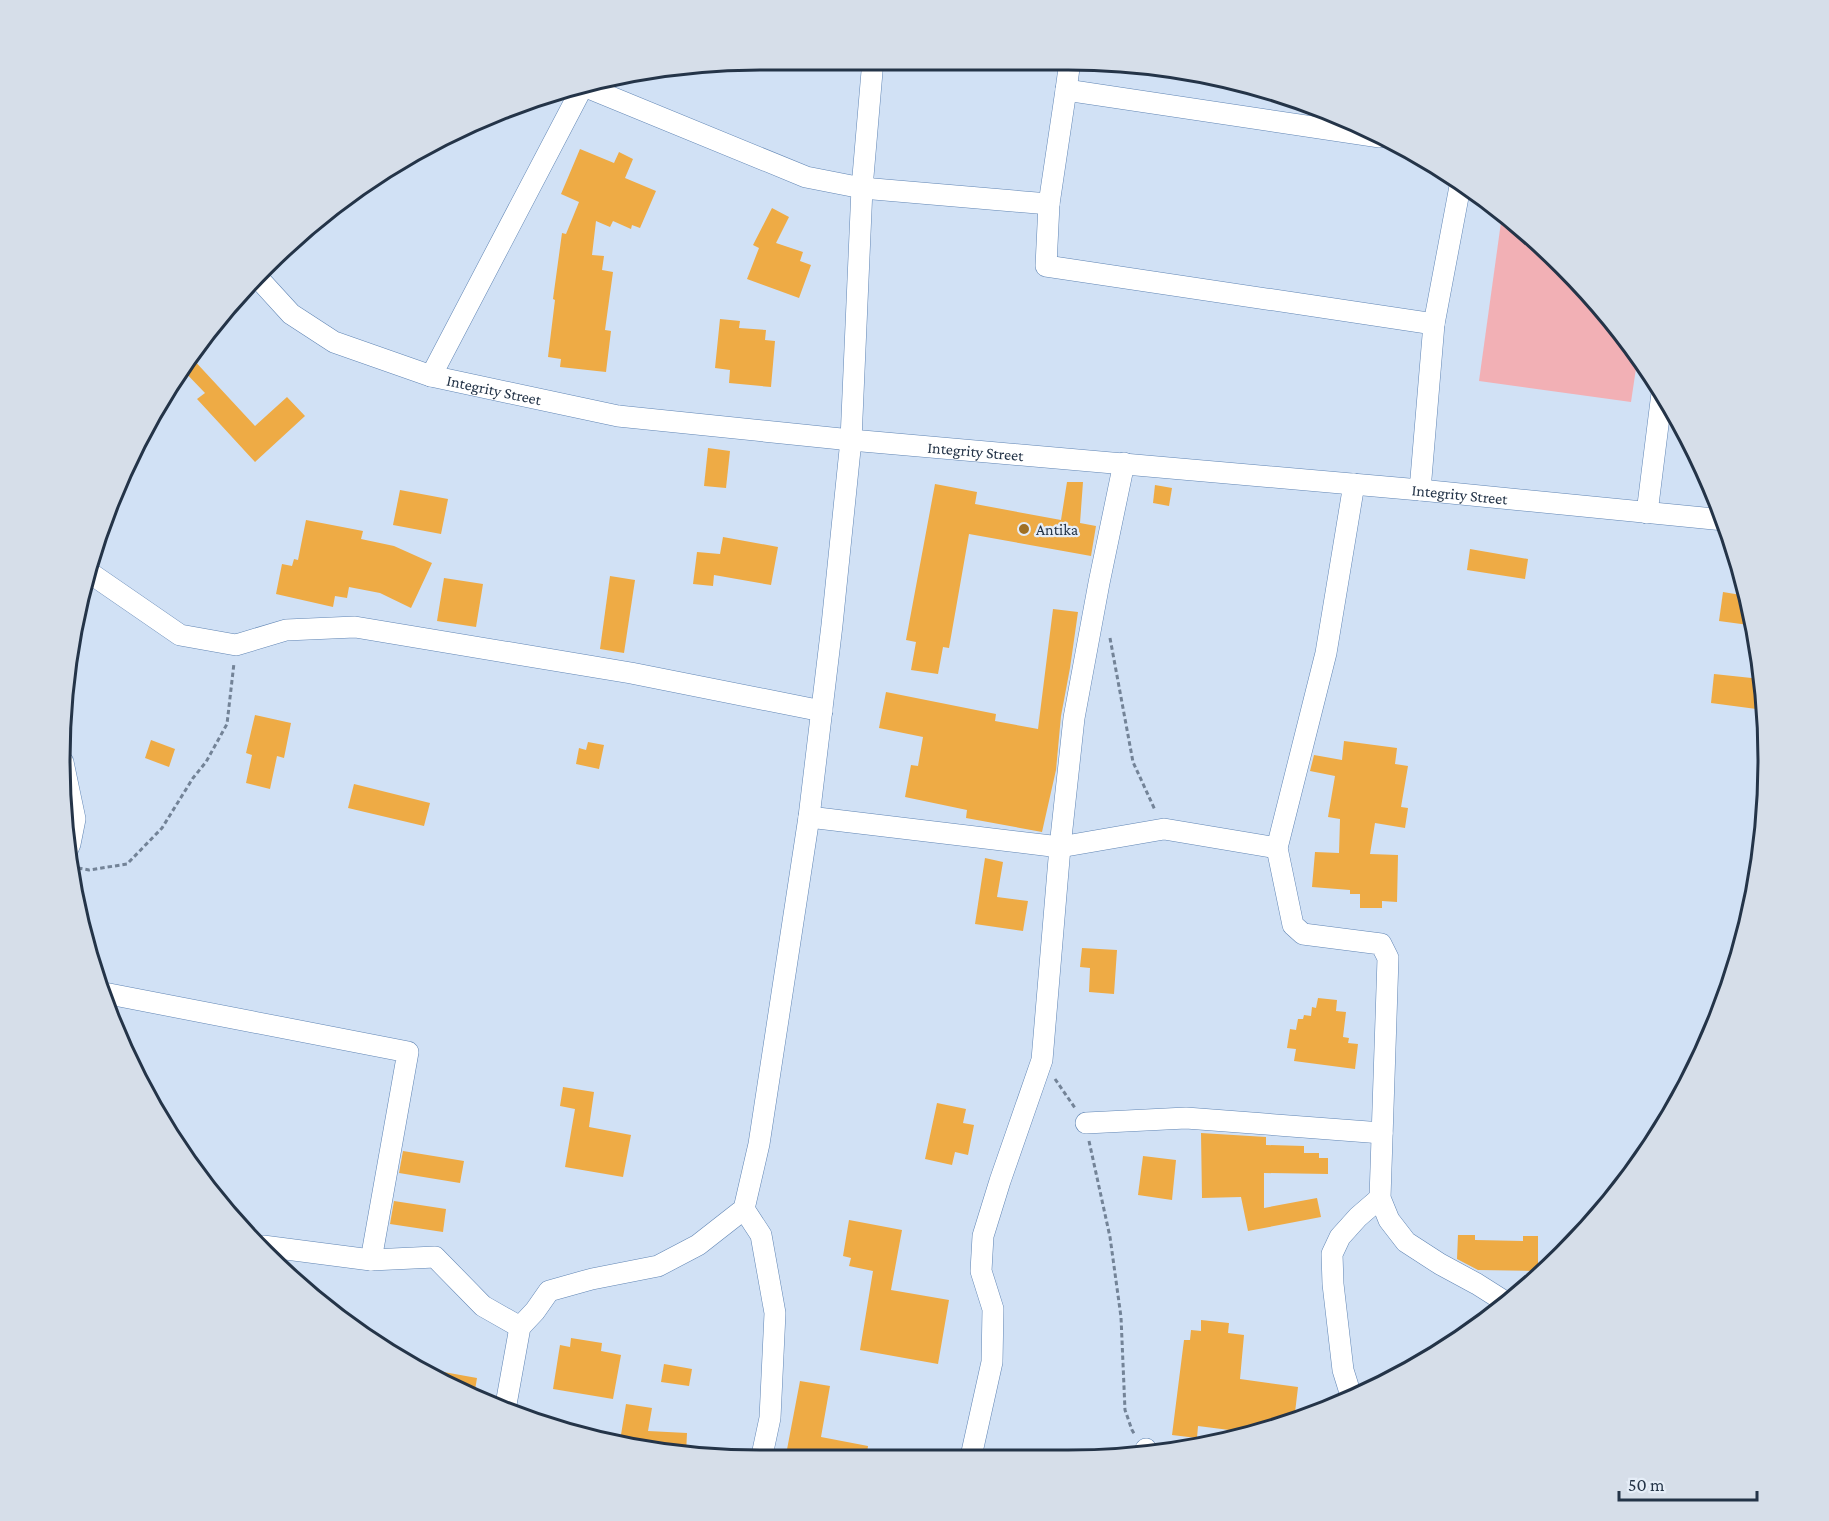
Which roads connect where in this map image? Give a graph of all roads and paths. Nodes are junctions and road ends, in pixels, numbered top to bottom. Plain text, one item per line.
1 (872, 70) edge
2 (1069, 70) edge
3 (1066, 90) junction
4 (596, 91) edge
5 (575, 96) edge
6 (1352, 132) edge
7 (862, 188) junction
8 (1459, 192) edge
9 (1049, 204) junction
10 (263, 284) edge
11 (1434, 324) junction
12 (431, 376) junction
13 (1660, 407) edge
14 (851, 440) junction
15 (1124, 463) junction
16 (1354, 484) junction
17 (1420, 490) junction
18 (1647, 513) junction
19 (1715, 519) edge
20 (96, 577) edge
21 (1108, 627) dead end
22 (236, 645) junction
23 (822, 711) junction
24 (72, 804) edge
25 (809, 817) junction
26 (74, 825) edge
27 (1164, 829) junction
28 (1060, 847) junction
29 (1277, 848) junction
30 (79, 869) edge
31 (112, 994) edge
32 (1042, 1060) junction
33 (1086, 1123) junction
34 (1382, 1133) junction
35 (1380, 1198) junction
36 (744, 1209) junction
37 (272, 1247) edge
38 (371, 1260) junction
39 (1501, 1298) edge
40 (520, 1327) junction
41 (1349, 1390) edge
42 (506, 1402) edge
43 (1144, 1446) edge
44 (763, 1450) edge
45 (972, 1450) edge

1 - 7 street
2 - 3 street
3 - 6 street
3 - 9 street
4 - 7 street
5 - 12 street
7 - 9 street
7 - 14 street
8 - 11 street
9 - 11 street
10 - 12 street, Integrity Street
11 - 17 street
12 - 14 street, Integrity Street
13 - 18 street
14 - 15 street, Integrity Street
14 - 23 street
15 - 16 street, Integrity Street
15 - 28 street
16 - 17 street, Integrity Street
16 - 29 street
17 - 18 street, Integrity Street
18 - 19 street, Integrity Street
20 - 22 street
21 - 27 path
22 - 23 street
22 - 30 path
23 - 25 street
24 - 26 street
25 - 28 street
25 - 36 street
27 - 28 street
27 - 29 street
28 - 32 street
29 - 34 street
31 - 38 street
32 - 33 path
32 - 45 street
33 - 34 street
33 - 43 path
34 - 35 street
35 - 39 street
35 - 41 street
36 - 40 street
36 - 44 street
37 - 38 street
38 - 40 street
40 - 42 street

